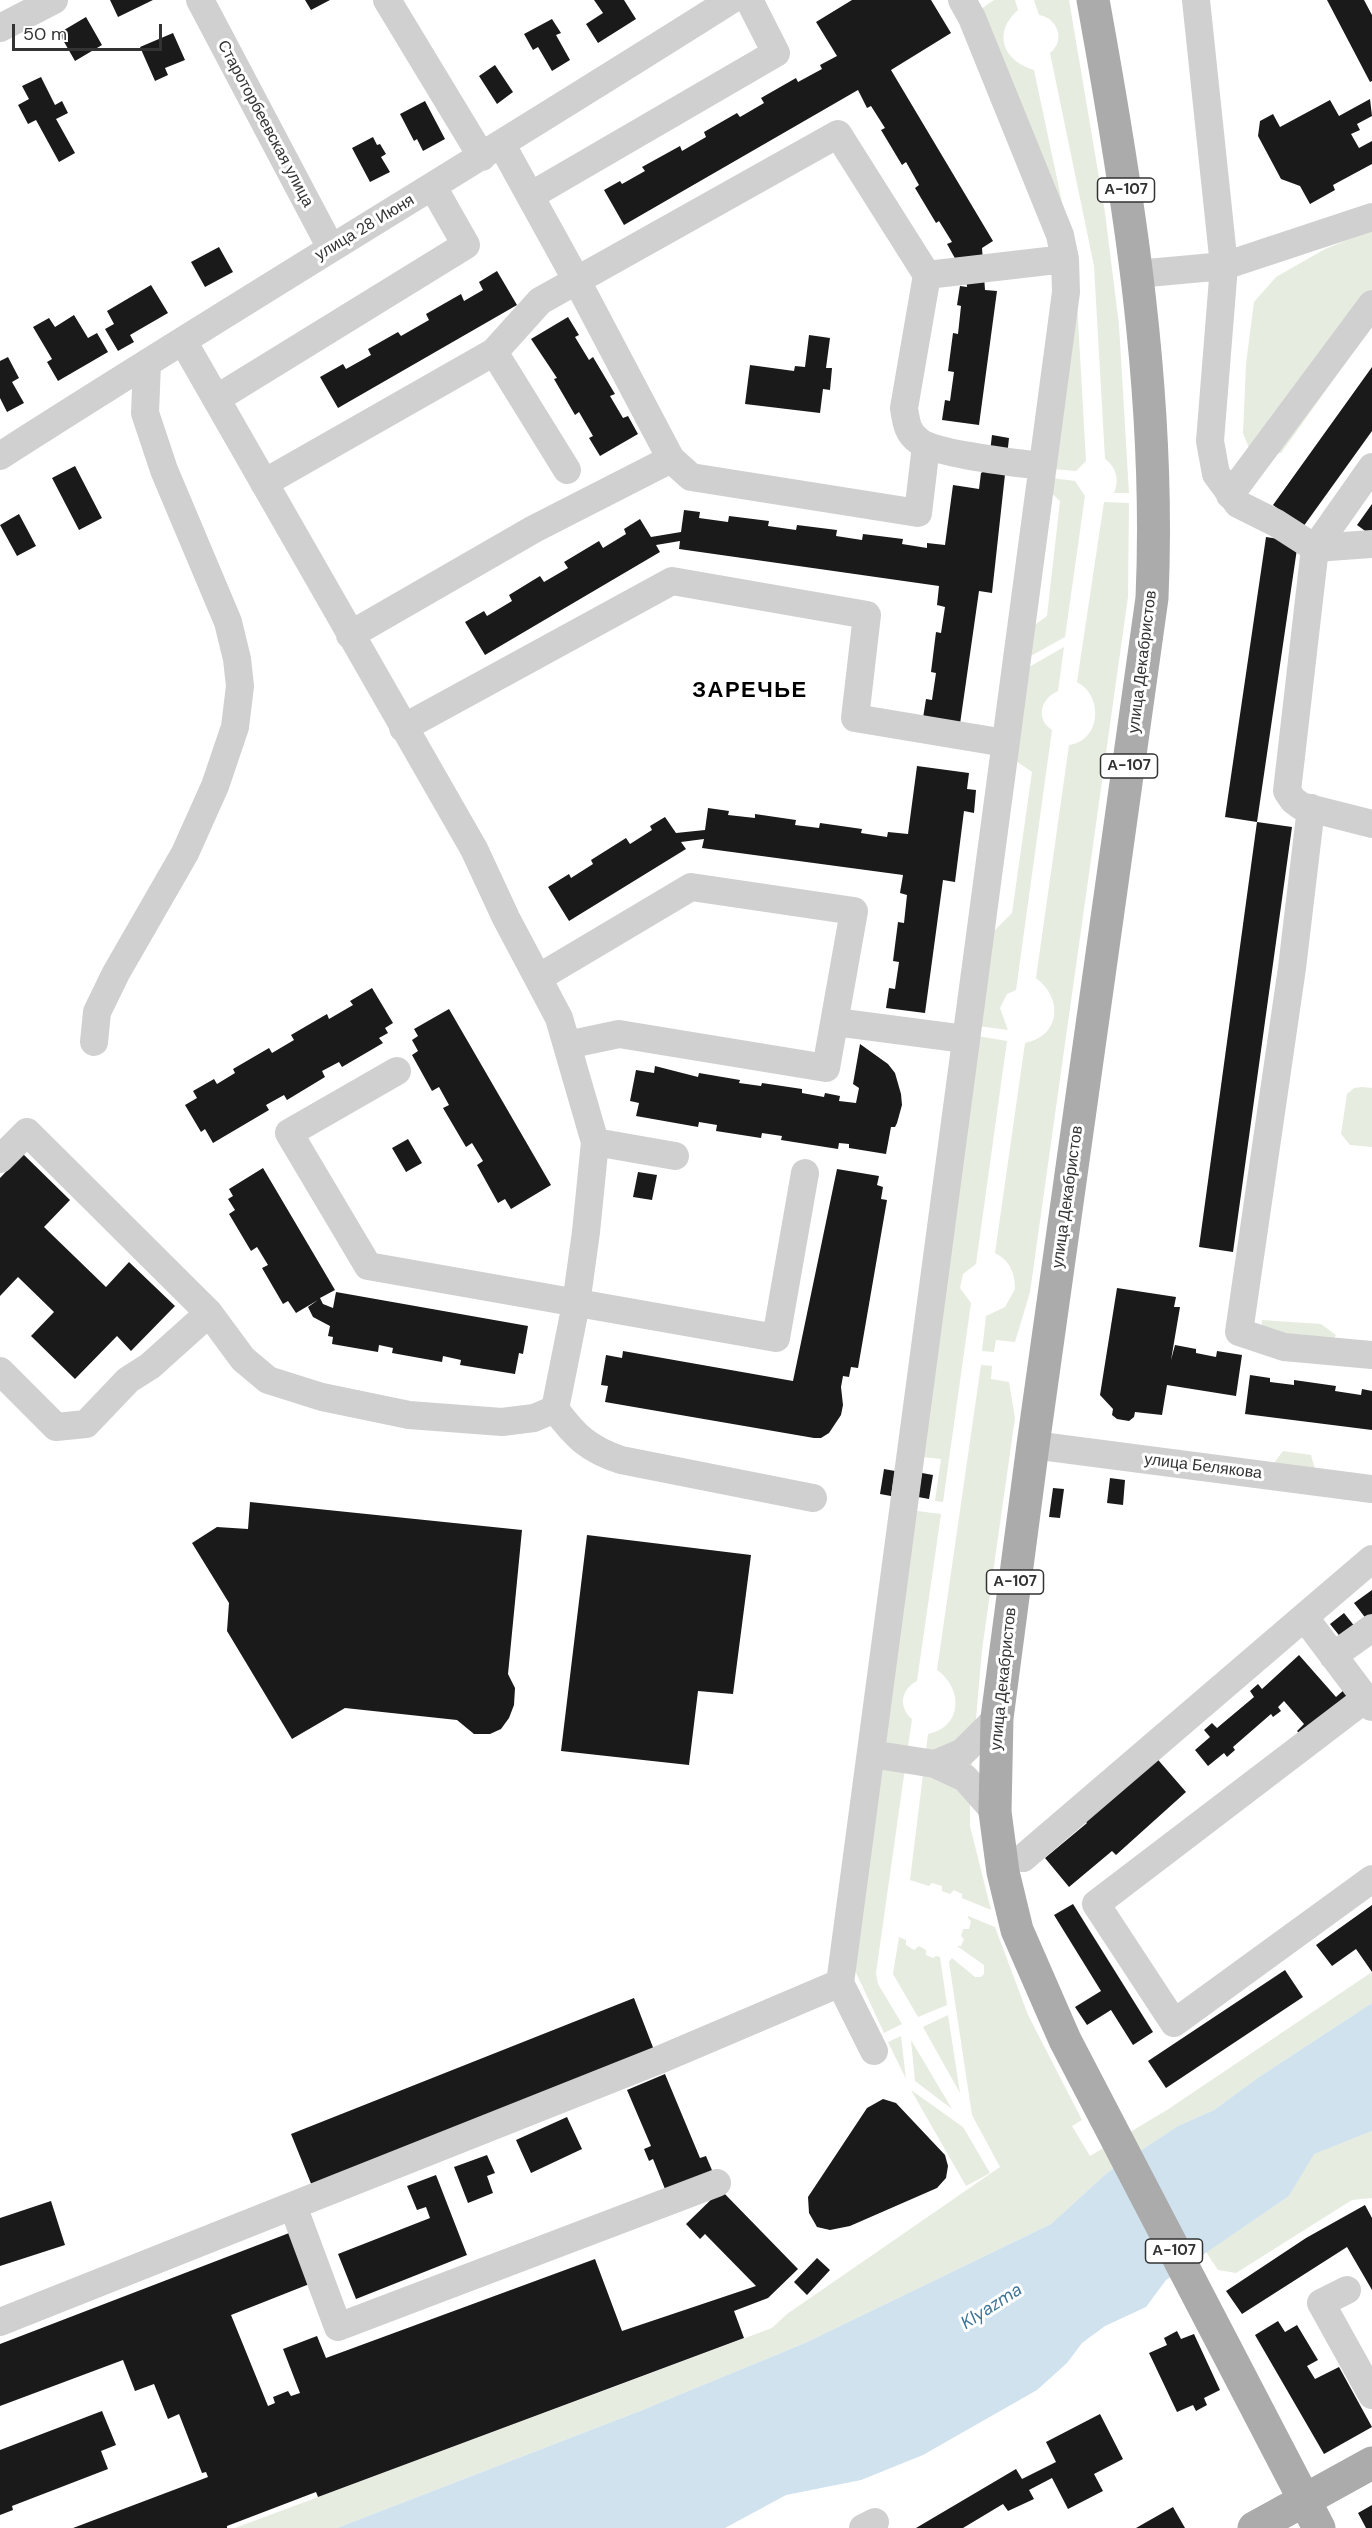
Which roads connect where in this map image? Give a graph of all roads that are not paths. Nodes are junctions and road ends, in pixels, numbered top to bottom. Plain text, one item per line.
1 (54, 0) edge
2 (200, 0) edge
3 (387, 0) edge
4 (731, 0) edge
5 (749, 0) edge
6 (962, 0) edge
7 (1093, 0) edge
8 (1196, 0) edge
9 (0, 28) edge
10 (492, 151) junction
11 (433, 187) junction
12 (530, 196) junction
13 (1372, 217) edge
14 (331, 248) junction
15 (1065, 259) junction
16 (1224, 266) junction
17 (1137, 274) junction
18 (927, 275) junction
19 (577, 281) junction
20 (1372, 304) edge
21 (183, 341) junction
22 (494, 352) junction
23 (147, 364) junction
24 (216, 399) junction
25 (926, 446) junction
26 (1, 452) edge
27 (671, 459) junction
28 (1042, 466) junction
29 (1372, 467) edge
30 (567, 470) dead end
31 (264, 483) junction
32 (1230, 495) junction
33 (1372, 544) edge
34 (1315, 548) junction
35 (351, 634) junction
36 (403, 728) junction
37 (1005, 743) junction
38 (1311, 808) junction
39 (1372, 824) edge
40 (538, 978) junction
41 (835, 1022) junction
42 (965, 1039) junction
43 (94, 1042) dead end
44 (567, 1045) junction
45 (397, 1071) dead end
46 (595, 1143) junction
47 (675, 1156) dead end
48 (0, 1159) edge
49 (805, 1173) dead end
50 (576, 1304) junction
51 (209, 1313) junction
52 (1372, 1355) edge
53 (0, 1371) edge
54 (555, 1409) junction
55 (1033, 1445) junction
56 (1372, 1489) edge
57 (813, 1498) dead end
58 (1372, 1559) edge
59 (1310, 1612) junction
60 (1372, 1628) edge
61 (1333, 1656) junction
62 (1369, 1703) edge
63 (997, 1718) junction
64 (871, 1754) junction
65 (935, 1764) junction
66 (995, 1812) junction
67 (1023, 1858) dead end
68 (1372, 1879) edge
69 (840, 1983) junction
70 (874, 2051) dead end
71 (717, 2182) dead end
72 (293, 2206) junction
73 (1347, 2290) dead end
74 (0, 2322) edge
75 (1372, 2396) edge
76 (1372, 2463) edge
77 (1312, 2514) edge
78 (1254, 2528) edge

1 - 9 street
2 - 14 street, Староторбеевская улица
3 - 10 street
4 - 10 street, улица 28 Июня
5 - 12 street
6 - 15 street
7 - 17 main road, улица Декабристов / А-107
8 - 16 street
10 - 11 street, улица 28 Июня
10 - 12 street
11 - 14 street, улица 28 Июня
11 - 24 street
12 - 19 street
13 - 16 street
14 - 21 street, улица 28 Июня
15 - 18 street
15 - 28 street
16 - 17 street
16 - 32 street
17 - 55 main road, улица Декабристов / А-107
18 - 19 street
18 - 25 street
19 - 22 street
19 - 27 street
20 - 32 street
21 - 23 street, улица 28 Июня
21 - 24 street
22 - 30 street
22 - 31 street
23 - 26 street, улица 28 Июня
23 - 43 street
24 - 31 street
25 - 27 street
25 - 28 street
27 - 35 street
28 - 37 street
29 - 34 street
31 - 35 street
32 - 34 street
33 - 34 street
34 - 38 street
35 - 36 street
36 - 37 street
36 - 40 street
37 - 42 street
38 - 39 street
38 - 52 street
40 - 41 street
40 - 44 street
41 - 42 street
41 - 44 street
42 - 64 street
44 - 46 street
45 - 50 street
46 - 47 street
46 - 50 street
48 - 51 street
49 - 50 street
50 - 54 street
51 - 53 street
51 - 54 street
54 - 57 street
55 - 56 street, улица Белякова
55 - 63 main road, улица Декабристов / А-107
58 - 59 street
59 - 61 street
59 - 67 street
60 - 61 street
61 - 62 street
62 - 68 street
63 - 65 street
63 - 66 main road, улица Декабристов / А-107
64 - 65 street
64 - 69 street
65 - 66 street
66 - 77 main road, улица Декабристов / А-107
69 - 70 street
69 - 72 street
71 - 72 street
72 - 74 street
73 - 75 street
76 - 77 main road
77 - 78 main road

